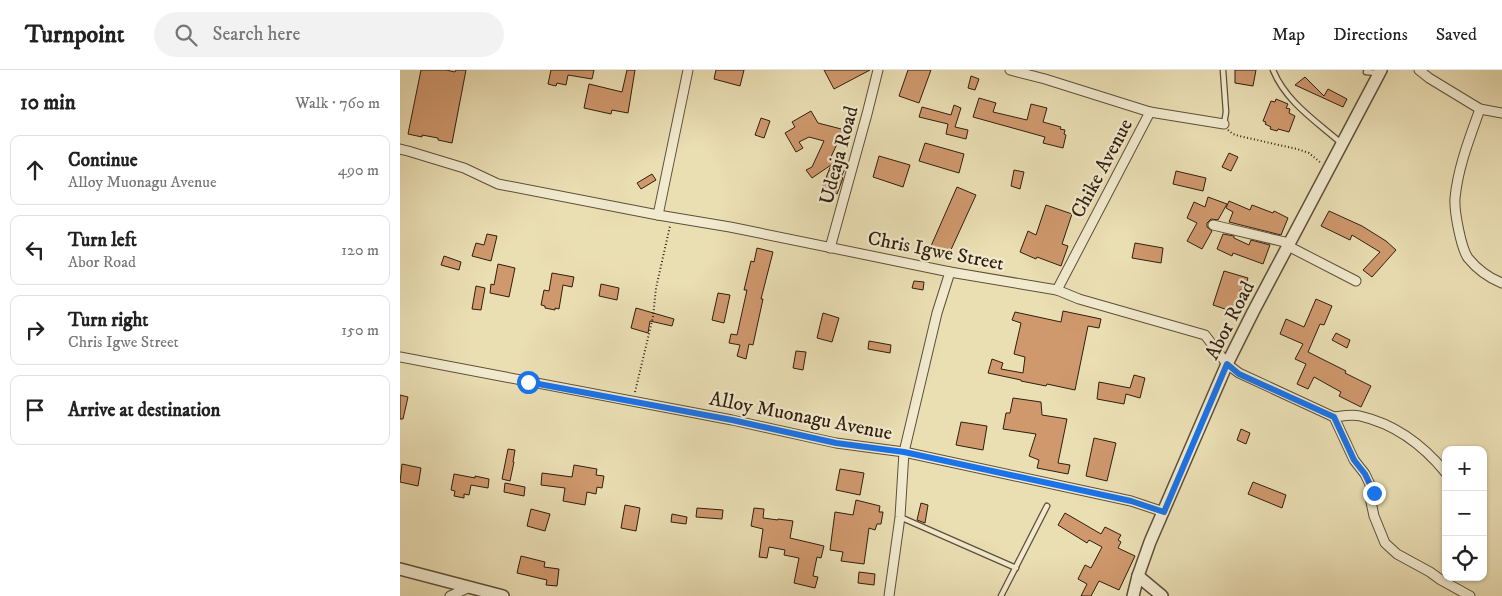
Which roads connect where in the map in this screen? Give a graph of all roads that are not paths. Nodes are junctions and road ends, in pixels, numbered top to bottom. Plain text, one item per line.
1 (688, 70) edge
2 (878, 70) edge
3 (1010, 70) edge
4 (1223, 70) edge
5 (1274, 70) edge
6 (1419, 70) edge
7 (1366, 72) dead end
8 (1380, 72) edge
9 (1046, 74) edge
10 (1480, 108) junction
11 (1150, 112) junction
12 (1502, 113) edge
13 (1224, 124) joint
14 (1342, 144) junction
15 (400, 149) edge
16 (658, 215) junction
17 (1213, 225) dead end
18 (1289, 245) junction
19 (830, 248) junction
20 (950, 272) junction
21 (1356, 281) dead end
22 (1502, 283) edge
23 (1057, 290) junction
24 (400, 357) edge
25 (1227, 364) junction
26 (1334, 417) junction
27 (904, 452) junction
28 (1442, 469) edge
29 (1047, 506) dead end
30 (1164, 512) junction
31 (900, 517) junction
32 (1016, 568) junction
33 (400, 569) edge
34 (1138, 576) junction
35 (470, 587) junction
36 (450, 596) edge
37 (504, 596) edge
38 (889, 596) edge
39 (1001, 596) edge
40 (1133, 596) edge
41 (1162, 596) edge
42 (1470, 596) edge

1 - 16 street
2 - 19 street, Udeaja Road
3 - 9 street, Chike Avenue
4 - 13 lane
5 - 14 lane
6 - 10 street
7 - 8 lane
8 - 14 street, Abor Road
9 - 11 street, Chike Avenue
10 - 12 street
10 - 22 street
11 - 13 street
11 - 23 street, Chike Avenue
14 - 18 street, Abor Road
15 - 16 street, Chris Igwe Street
16 - 19 street, Chris Igwe Street
17 - 18 street
18 - 21 street
18 - 25 street, Abor Road
19 - 20 street, Chris Igwe Street
20 - 23 street, Chris Igwe Street
20 - 27 street
23 - 25 street, Chris Igwe Street
24 - 27 street, Alloy Muonagu Avenue
25 - 26 street, Chris Igwe Street
25 - 30 street, Abor Road
26 - 28 street
26 - 42 street
27 - 30 street, Alloy Muonagu Avenue
27 - 31 street
29 - 32 lane
30 - 34 street, Abor Road
31 - 32 lane
31 - 38 street
32 - 39 lane
33 - 35 street
34 - 40 street, Abor Road
34 - 41 street
35 - 36 street
35 - 37 street

